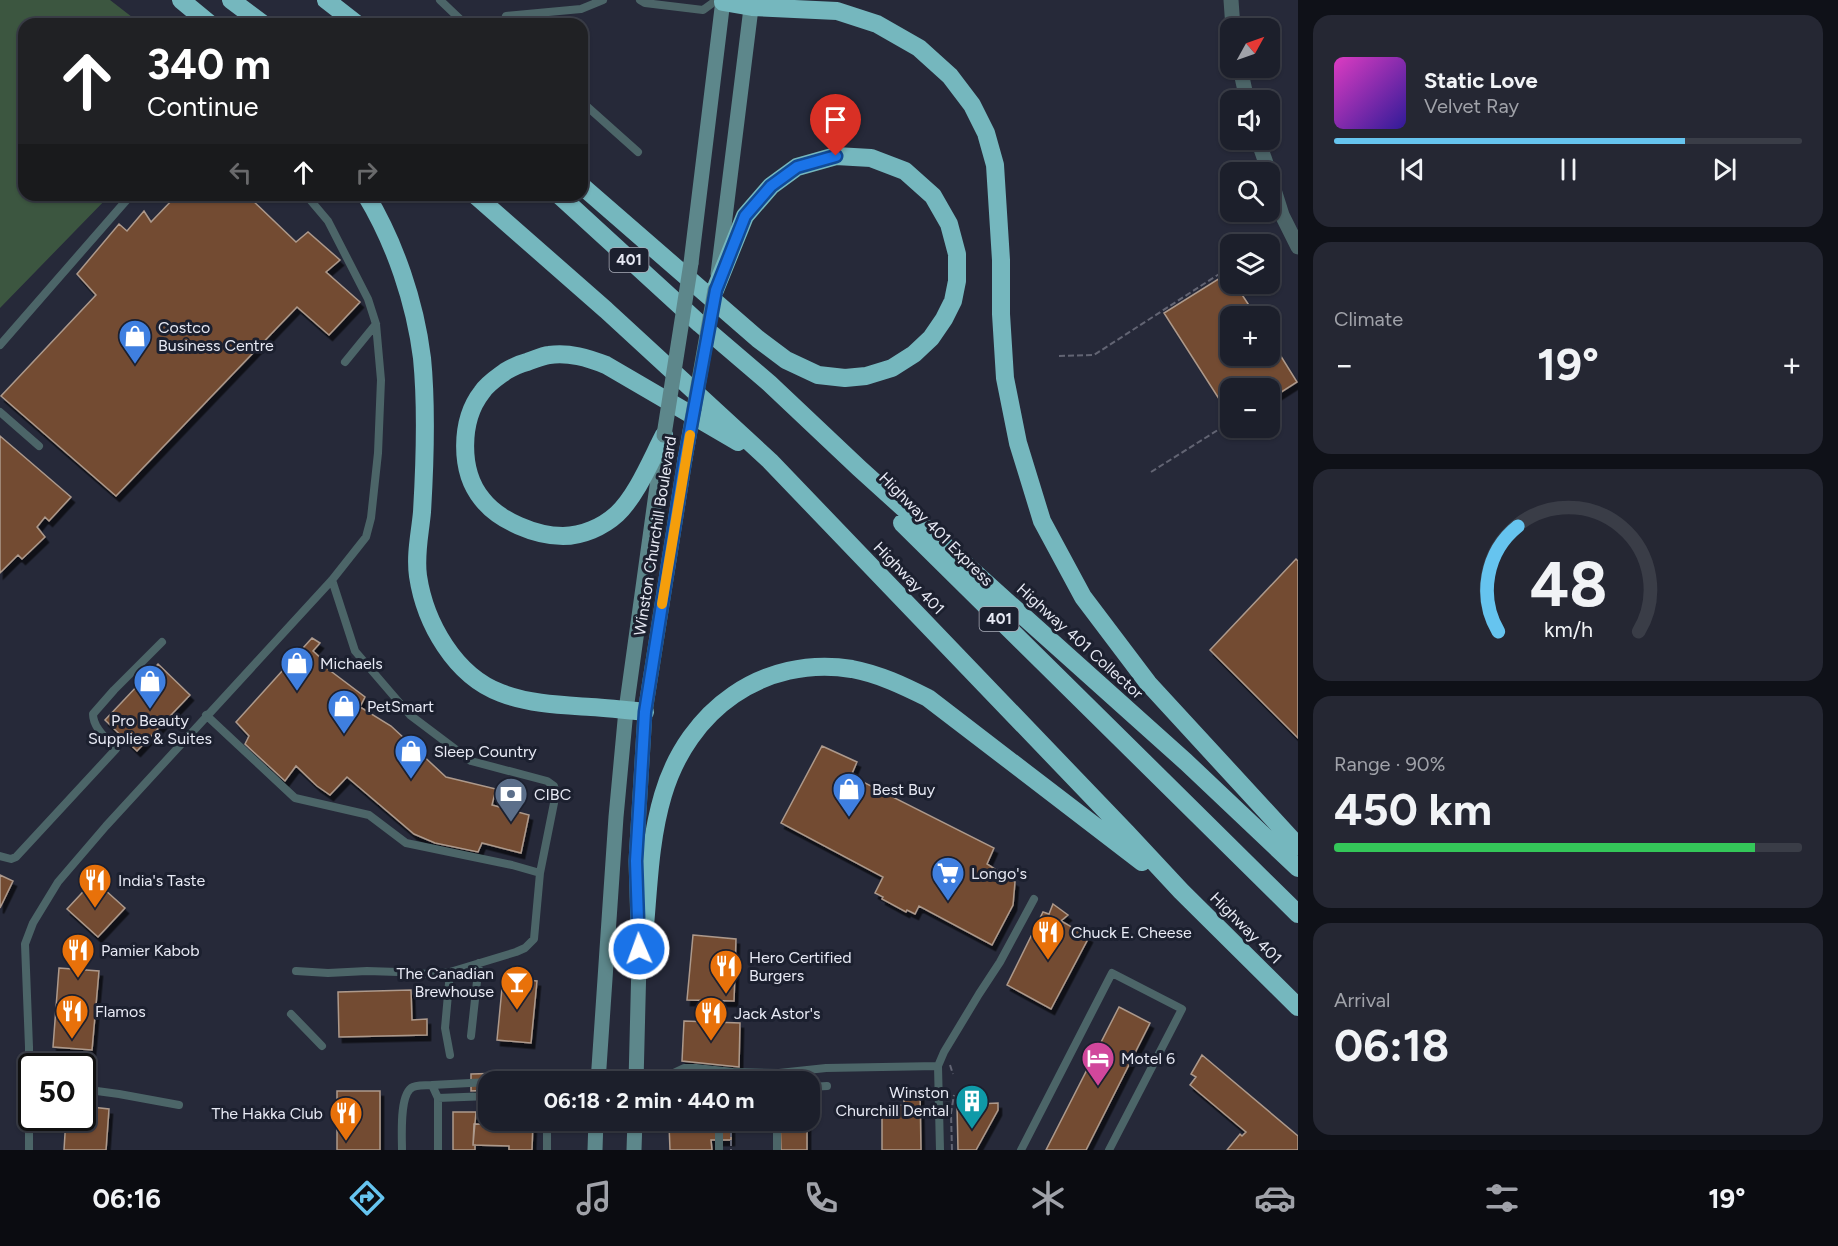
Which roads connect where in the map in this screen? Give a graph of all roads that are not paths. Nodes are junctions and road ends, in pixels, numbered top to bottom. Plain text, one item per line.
1 (181, 0) edge
2 (231, 0) edge
3 (326, 0) edge
4 (440, 0) edge
5 (603, 0) edge
6 (640, 0) edge
7 (1231, 0) edge
8 (718, 1) edge
9 (752, 4) edge
10 (203, 18) edge
11 (255, 18) edge
12 (349, 18) edge
13 (459, 18) edge
14 (505, 18) edge
15 (1232, 18) edge
16 (588, 107) edge
17 (638, 152) dead end
18 (588, 191) edge
19 (126, 201) edge
20 (311, 201) edge
21 (369, 201) edge
22 (482, 201) edge
23 (565, 201) edge
24 (1280, 209) edge
25 (1298, 247) edge
26 (716, 290) junction
27 (376, 324) junction
28 (700, 324) junction
29 (0, 345) edge
30 (345, 362) dead end
31 (0, 412) edge
32 (664, 435) junction
33 (39, 446) dead end
34 (770, 461) junction
35 (332, 580) junction
36 (162, 642) dead end
37 (626, 710) junction
38 (645, 712) junction
39 (206, 715) junction
40 (1298, 846) edge
41 (0, 856) edge
42 (1298, 868) edge
43 (540, 873) junction
44 (1181, 891) junction
45 (1034, 899) dead end
46 (1298, 914) edge
47 (479, 963) junction
48 (639, 970) junction
49 (296, 971) dead end
50 (450, 972) junction
51 (1298, 1007) edge
52 (291, 1014) dead end
53 (471, 1036) dead end
54 (322, 1046) dead end
55 (29, 1053) edge
56 (450, 1055) dead end
57 (938, 1066) junction
58 (599, 1071) edge
59 (636, 1071) edge
60 (678, 1071) edge
61 (724, 1071) edge
62 (798, 1071) edge
63 (478, 1083) edge
64 (432, 1085) junction
65 (820, 1086) edge
66 (827, 1086) dead end
67 (96, 1091) edge
68 (478, 1096) edge
69 (438, 1098) junction
70 (179, 1105) dead end
71 (29, 1131) edge
72 (547, 1131) edge
73 (596, 1131) edge
74 (719, 1131) edge
75 (777, 1131) edge
76 (29, 1150) edge
77 (402, 1150) edge
78 (438, 1150) edge
79 (547, 1150) edge
80 (595, 1150) edge
81 (719, 1150) edge
82 (777, 1150) edge
83 (940, 1150) edge
84 (1021, 1150) edge
85 (1109, 1150) edge

1 - 10 highway
2 - 11 highway
3 - 12 highway
4 - 13 lane
5 - 14 lane
6 - 8 lane
7 - 15 street
8 - 9 highway
8 - 32 main road, Winston Churchill Boulevard, bridge
9 - 26 main road, Winston Churchill Boulevard
9 - 40 highway
16 - 17 lane
18 - 26 highway
19 - 29 lane
20 - 27 lane
21 - 37 highway
22 - 34 highway, Highway 401
23 - 28 highway, 401
24 - 25 street
26 - 38 main road, Winston Churchill Boulevard, bridge
27 - 30 lane
27 - 35 lane
28 - 42 highway, Highway 401 Collector / 401
28 - 46 highway, Highway 401 Express / 401
31 - 33 lane
32 - 34 highway
32 - 37 main road, Winston Churchill Boulevard
34 - 44 highway, Highway 401
35 - 39 lane
35 - 43 lane
36 - 41 lane
37 - 38 highway
37 - 58 main road, Winston Churchill Boulevard
38 - 48 main road, Winston Churchill Boulevard
39 - 43 lane
39 - 55 lane
43 - 47 lane
44 - 48 highway
44 - 51 highway, Highway 401
45 - 57 lane
47 - 50 lane
47 - 53 lane
48 - 59 main road, Winston Churchill Boulevard
49 - 50 lane
50 - 56 lane
52 - 54 lane
57 - 62 lane
57 - 83 lane
60 - 61 lane
63 - 64 lane
64 - 69 lane
64 - 77 lane
65 - 66 lane
67 - 70 lane
68 - 69 lane
69 - 78 lane
71 - 76 lane
72 - 79 lane
73 - 80 main road
74 - 81 lane
75 - 82 lane
84 - 85 lane

